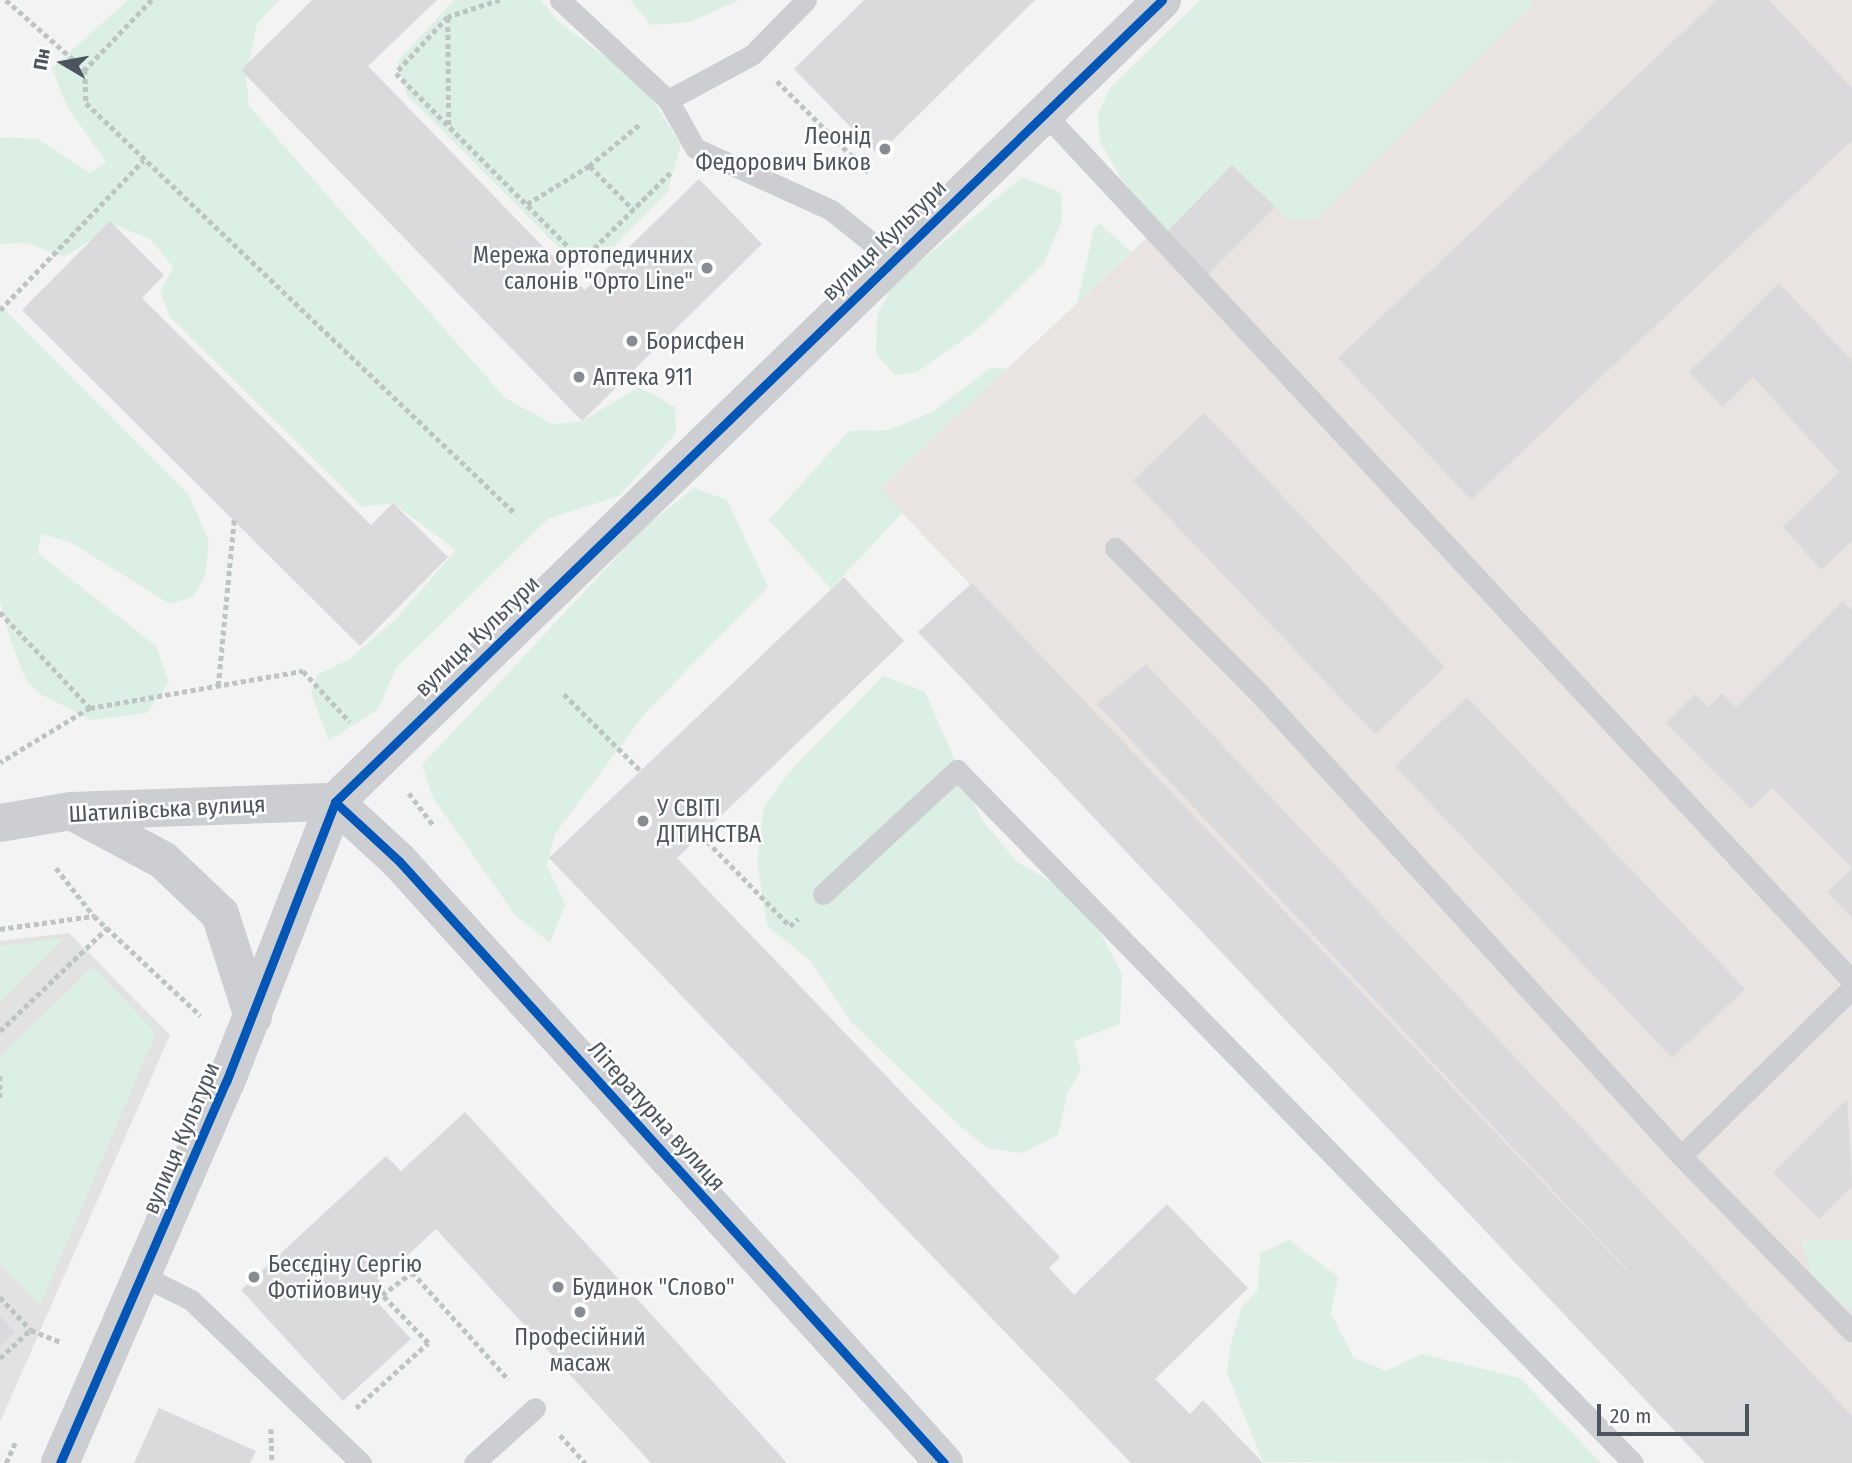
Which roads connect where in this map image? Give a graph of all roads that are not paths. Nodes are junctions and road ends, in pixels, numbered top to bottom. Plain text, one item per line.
1 (560, 0) edge
2 (806, 0) edge
3 (1162, 0) edge
4 (668, 100) junction
5 (1045, 114) junction
6 (891, 258) junction
7 (1115, 548) dead end
8 (335, 802) junction
9 (71, 811) junction
10 (0, 823) edge
11 (823, 894) road end
12 (1852, 981) edge
13 (1852, 988) edge
14 (253, 1017) junction
15 (1681, 1156) junction
16 (143, 1276) junction
17 (1852, 1331) edge
18 (535, 1408) road end
19 (60, 1463) edge
20 (361, 1463) edge
21 (474, 1463) edge
22 (944, 1463) edge
23 (1633, 1463) edge

1 - 4 lane
2 - 4 lane
3 - 5 street, вулиця Культури
4 - 6 lane
5 - 6 street, вулиця Культури
5 - 12 lane
6 - 8 street, вулиця Культури
7 - 15 lane
8 - 9 street, Шатилівська вулиця
8 - 14 street, вулиця Культури
8 - 22 street, Літературна вулиця
9 - 10 street, Шатилівська вулиця
9 - 14 street
11 - 23 lane
13 - 15 lane
14 - 16 street, вулиця Культури
15 - 17 lane
16 - 19 street, вулиця Культури
16 - 20 lane
18 - 21 lane

